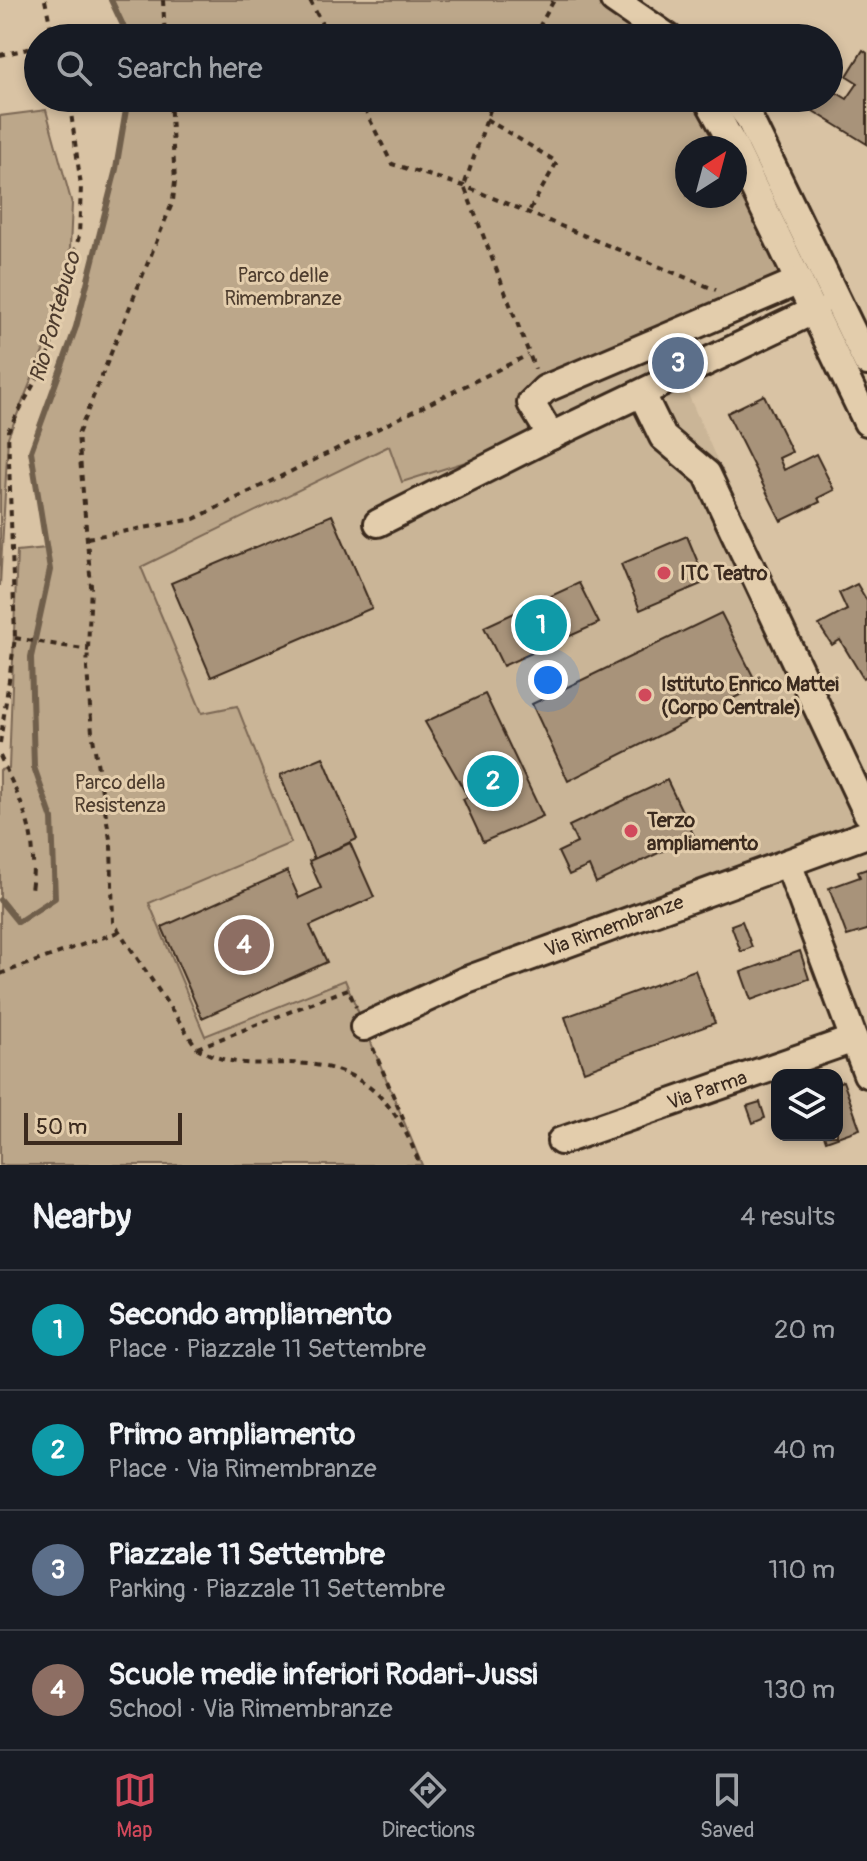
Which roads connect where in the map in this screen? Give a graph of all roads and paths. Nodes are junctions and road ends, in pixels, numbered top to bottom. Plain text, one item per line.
1 (45, 0) edge
2 (163, 0) edge
3 (310, 0) edge
4 (554, 0) edge
5 (614, 0) edge
6 (50, 24) edge
7 (164, 24) edge
8 (322, 24) edge
9 (541, 24) edge
10 (648, 24) edge
11 (24, 50) edge
12 (0, 55) edge
13 (71, 112) edge
14 (171, 112) edge
15 (366, 112) edge
16 (489, 112) edge
17 (727, 112) edge
18 (729, 112) edge
19 (486, 119) junction
20 (732, 136) edge
21 (747, 170) edge
22 (464, 186) junction
23 (528, 213) junction
24 (720, 291) dead end
25 (814, 296) junction
26 (528, 355) junction
27 (867, 362) edge
28 (545, 389) junction
29 (642, 394) junction
30 (867, 422) edge
31 (551, 436) junction
32 (378, 523) dead end
33 (87, 538) junction
34 (15, 638) junction
35 (89, 650) junction
36 (0, 743) edge
37 (0, 756) edge
38 (867, 813) edge
39 (867, 834) edge
40 (788, 863) junction
41 (31, 890) dead end
42 (119, 931) junction
43 (0, 974) edge
44 (364, 1027) junction
45 (854, 1039) junction
46 (197, 1048) junction
47 (867, 1074) edge
48 (406, 1128) junction
49 (561, 1141) dead end
50 (420, 1165) edge

1 - 6 path
2 - 7 path
3 - 8 path
4 - 9 path
5 - 10 street
11 - 12 path
13 - 34 path
14 - 33 path
15 - 22 path
16 - 19 path
17 - 20 street
18 - 25 street
19 - 22 path
19 - 23 path
21 - 25 street
22 - 23 path
22 - 26 path
23 - 24 path
25 - 27 street
25 - 28 street
25 - 29 street
25 - 30 street
26 - 28 path
26 - 33 path
28 - 31 street
29 - 31 street
29 - 38 street
31 - 32 street
33 - 35 path
34 - 35 path
34 - 36 path
35 - 42 path
37 - 41 path
39 - 40 street, Via Rimembranze
40 - 44 street, Via Rimembranze
40 - 45 street
42 - 43 path
42 - 46 path
44 - 46 path
44 - 48 path
45 - 47 street
45 - 49 street, Via Parma
46 - 48 path
48 - 50 path

